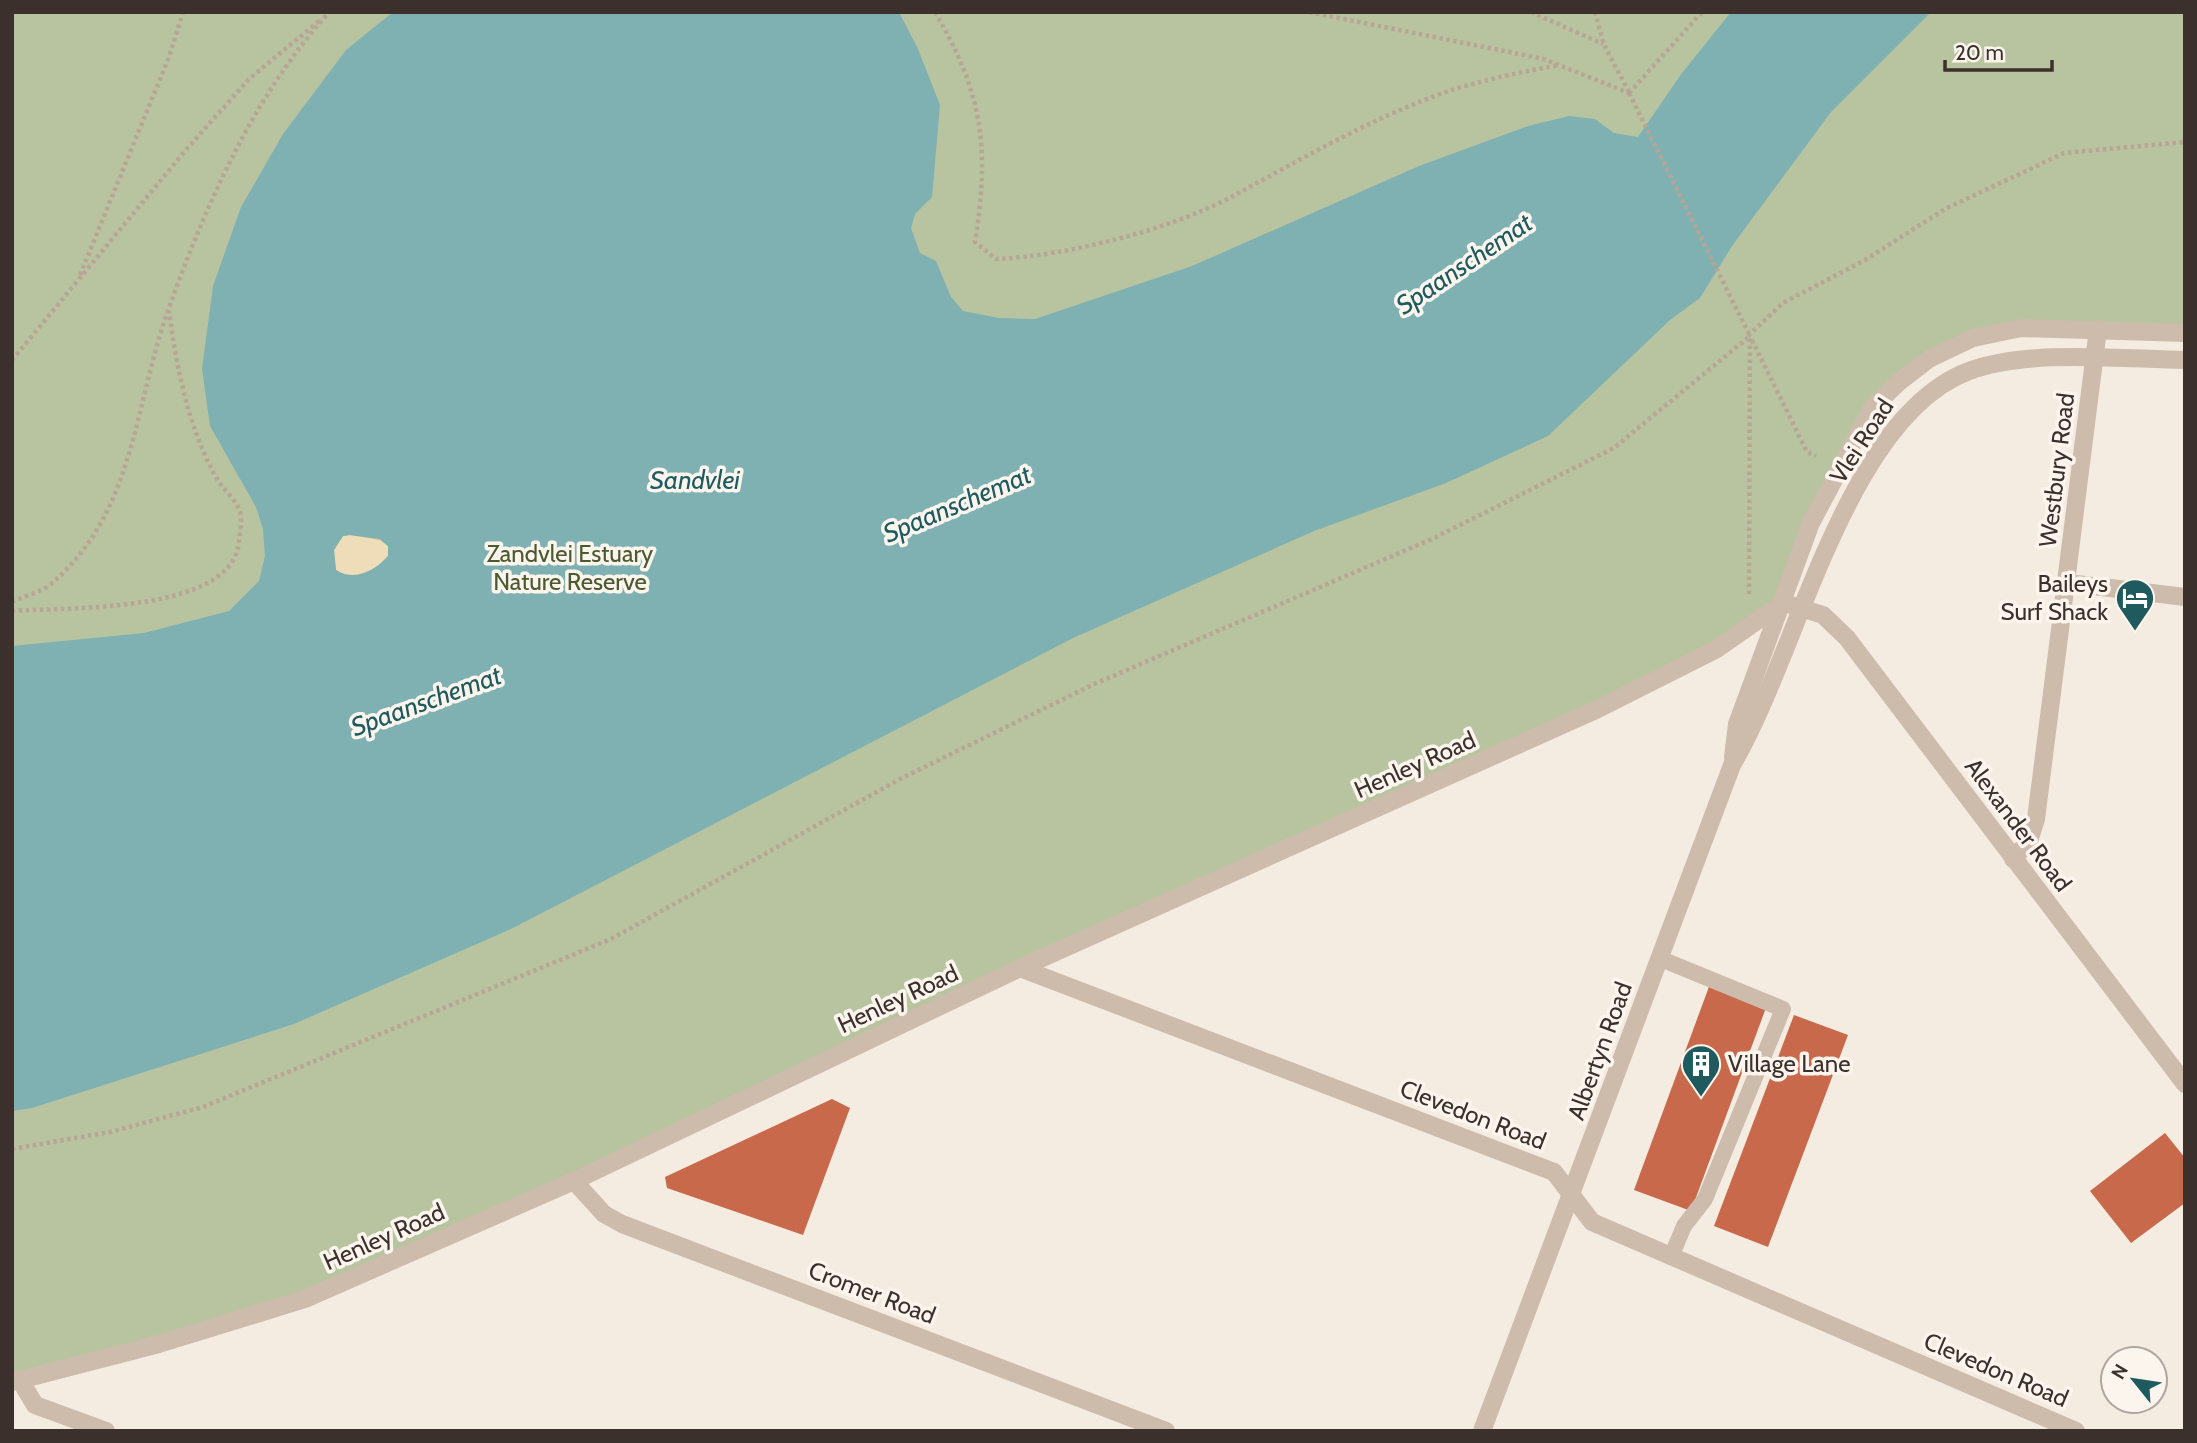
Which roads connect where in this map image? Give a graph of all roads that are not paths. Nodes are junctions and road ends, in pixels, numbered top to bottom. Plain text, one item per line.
1 (2098, 329) junction
2 (2185, 333) edge
3 (2095, 359) junction
4 (2185, 359) edge
5 (1794, 567) joint
6 (2068, 583) junction
7 (2185, 597) edge
8 (1781, 604) junction
9 (1802, 607) junction
10 (1732, 765) junction
11 (2013, 859) junction
12 (1661, 959) junction
13 (1020, 968) junction
14 (2185, 1084) edge
15 (574, 1181) junction
16 (1573, 1195) junction
17 (1671, 1257) junction
18 (16, 1381) edge
19 (106, 1431) edge
20 (1166, 1431) edge
21 (1482, 1431) edge
22 (2076, 1431) edge

1 - 2 street, Vlei Road
1 - 3 street, Westbury Road
1 - 5 street, Vlei Road
3 - 4 street, Vlei Road
3 - 6 street, Westbury Road
3 - 9 street, Vlei Road
5 - 8 street, Albertyn Road
6 - 7 street
6 - 11 street, Westbury Road
8 - 9 street
8 - 10 street, Albertyn Road
8 - 13 street, Henley Road
9 - 10 street, Albertyn Road
9 - 11 street, Alexander Road
10 - 12 street, Albertyn Road
11 - 14 street, Alexander Road
12 - 16 street, Albertyn Road
12 - 17 lane
13 - 15 street, Henley Road
13 - 16 street, Clevedon Road
15 - 18 street, Henley Road
15 - 20 street, Cromer Road
16 - 17 street, Clevedon Road
16 - 21 street, Albertyn Road
17 - 22 street, Clevedon Road
18 - 19 street

